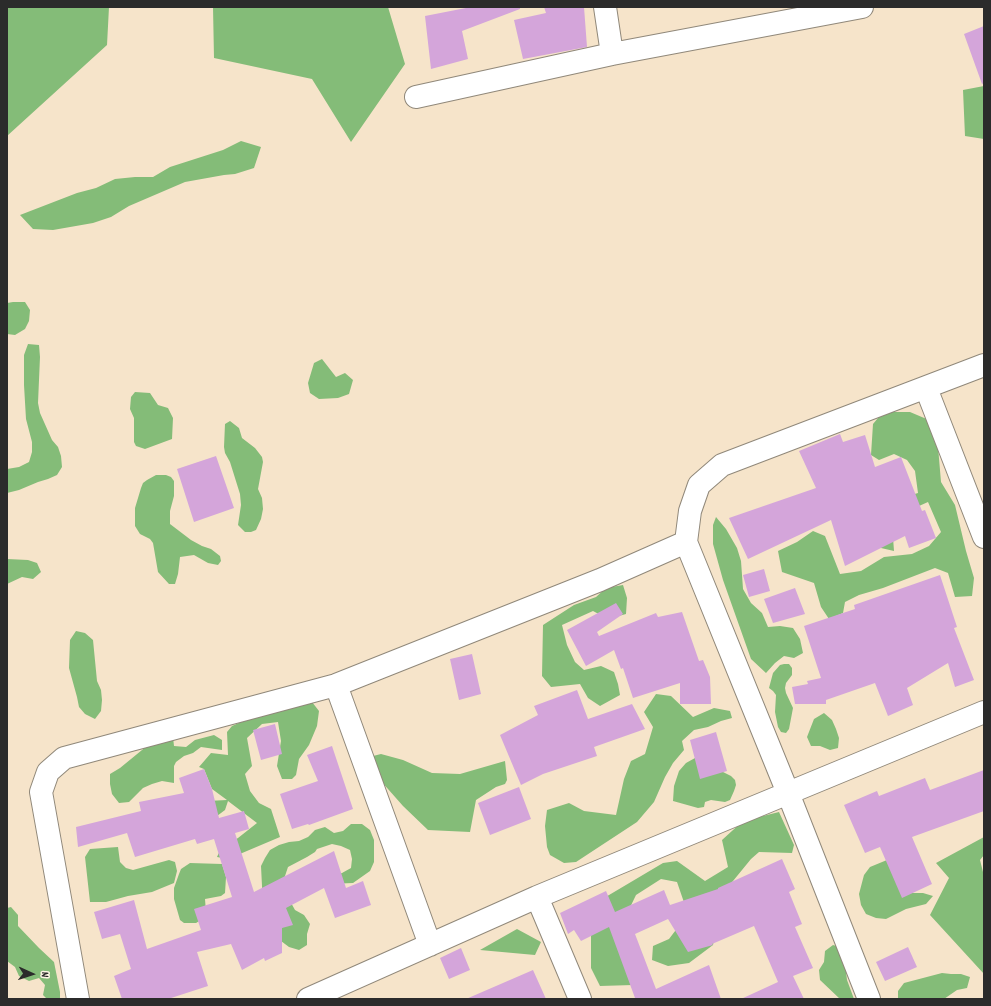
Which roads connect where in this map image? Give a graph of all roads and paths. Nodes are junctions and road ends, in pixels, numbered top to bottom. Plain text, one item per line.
1 (605, 7) edge
2 (862, 7) edge
3 (612, 54) junction
4 (416, 97) dead end
5 (984, 366) edge
6 (926, 388) junction
7 (984, 537) edge
8 (686, 542) junction
9 (336, 685) junction
10 (984, 712) edge
11 (788, 793) junction
12 (537, 897) junction
13 (430, 945) junction
14 (78, 999) edge
15 (308, 999) edge
16 (580, 999) edge
17 (869, 999) edge

1 - 3 street
2 - 3 street
3 - 4 street
5 - 6 street
6 - 7 street
6 - 8 street
8 - 9 street
8 - 11 street
9 - 13 street
9 - 14 street
10 - 11 street
11 - 12 street
11 - 17 street
12 - 13 street
12 - 16 street
13 - 15 street

